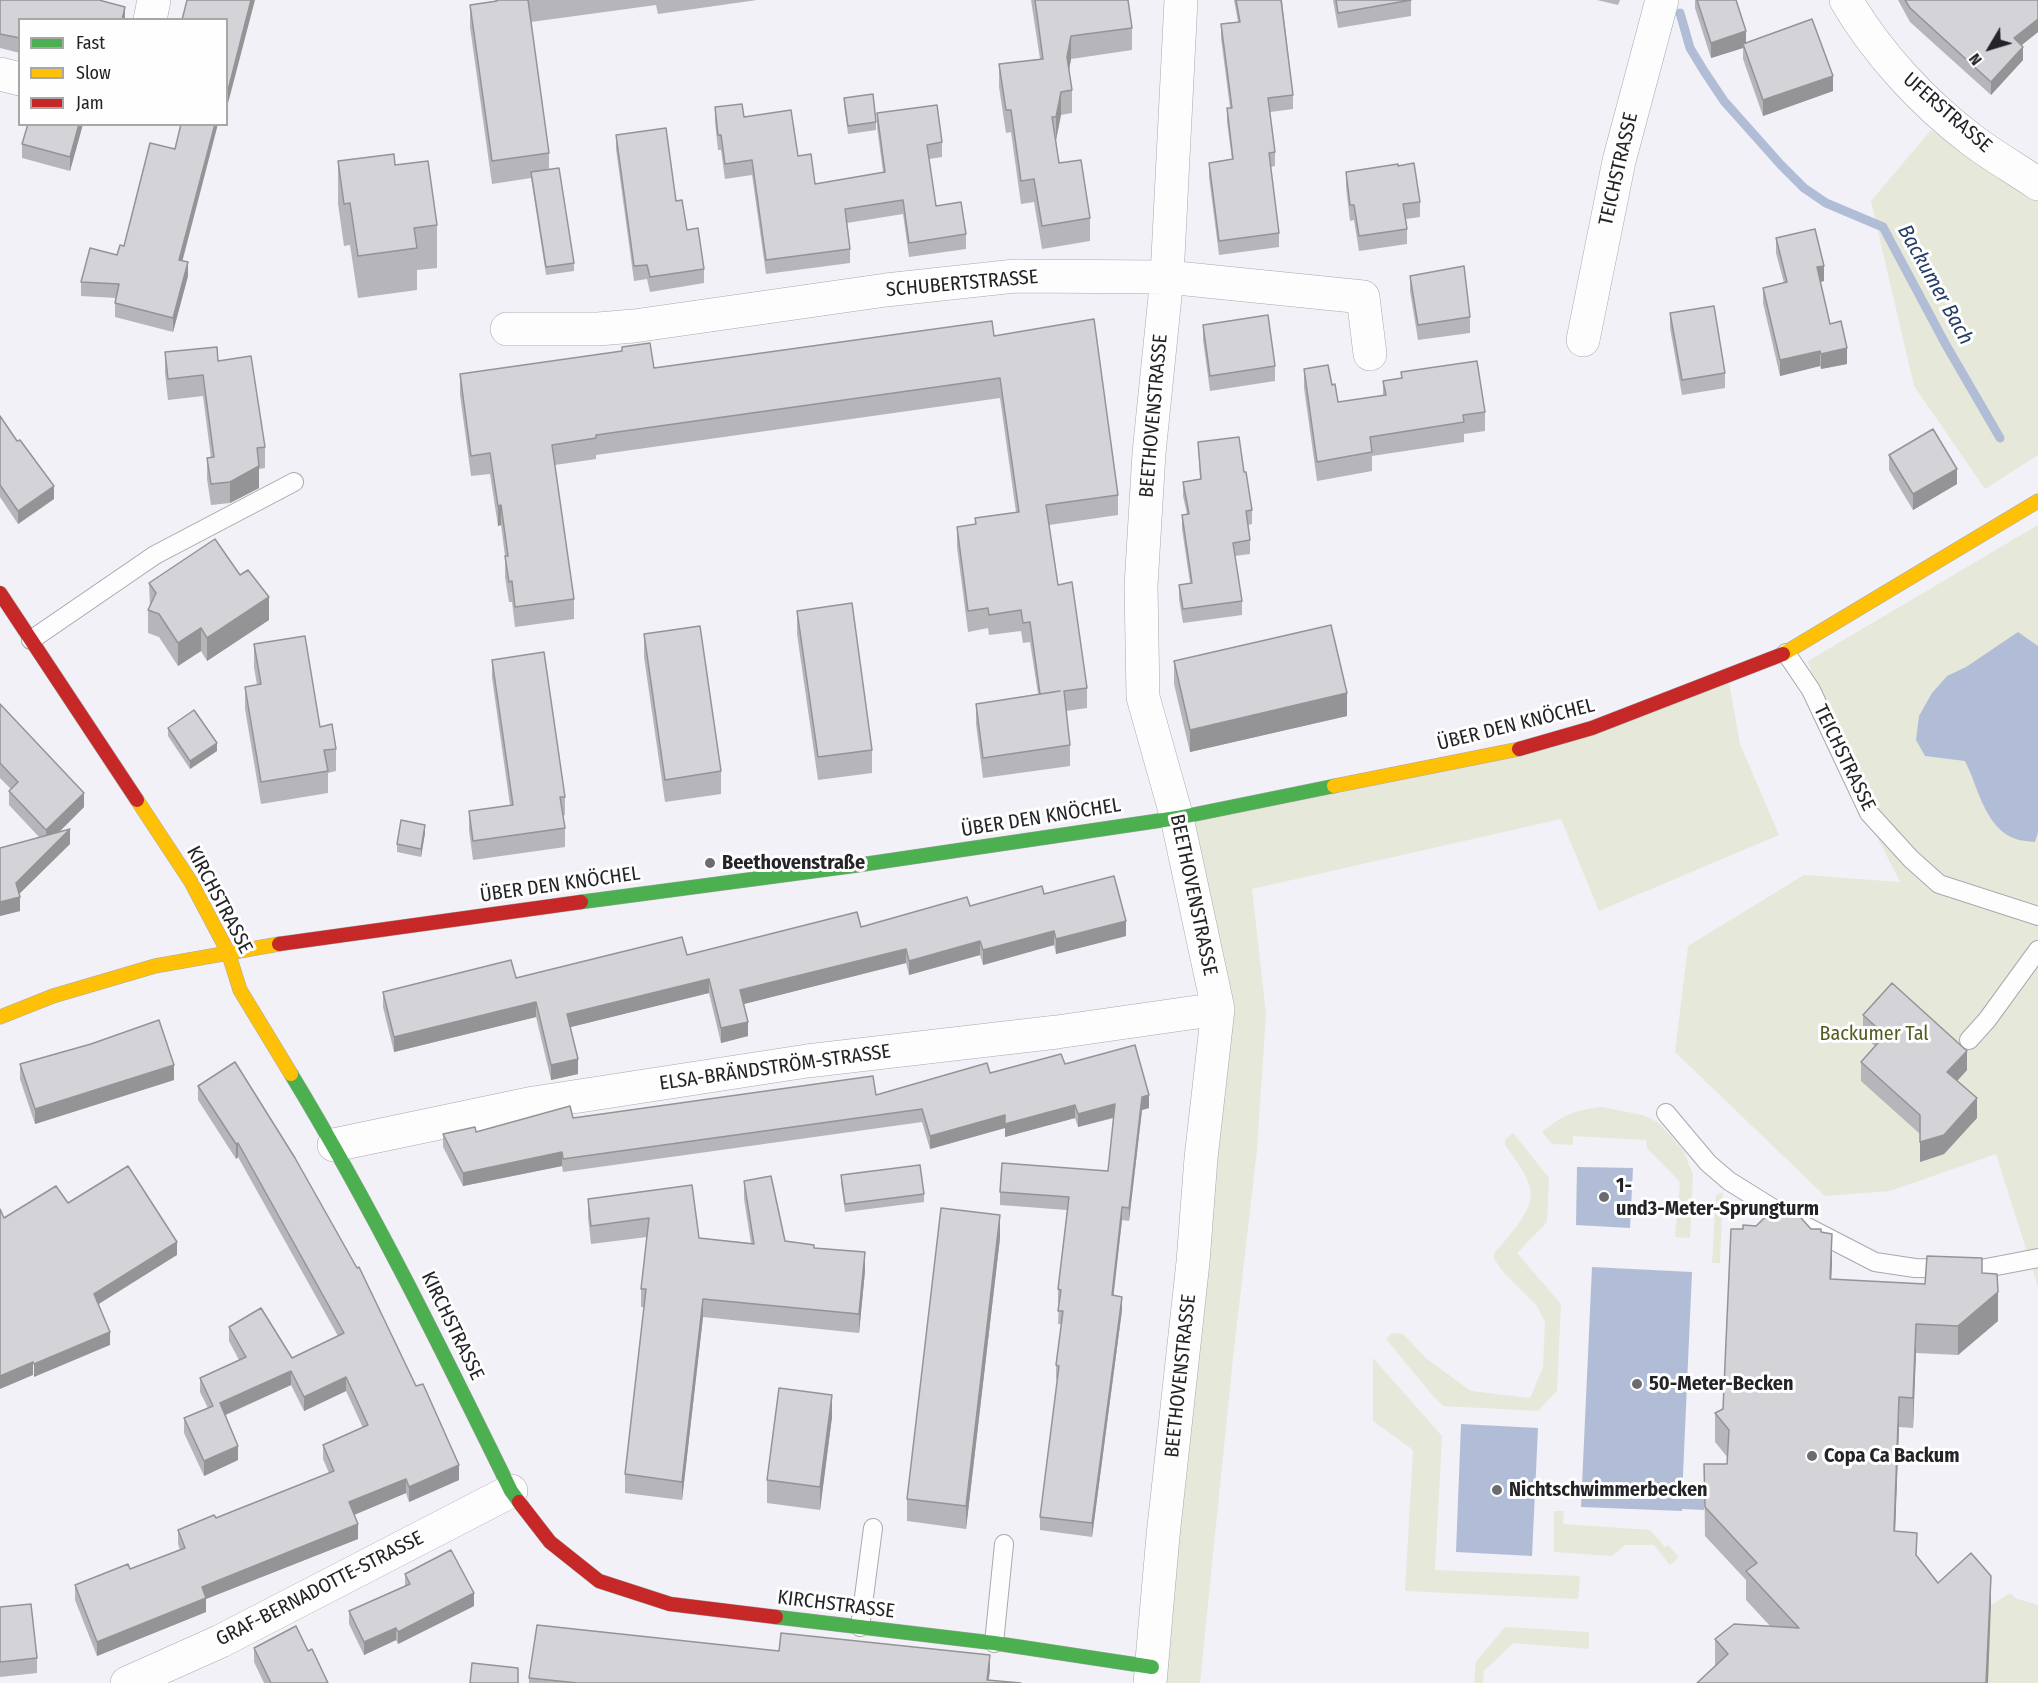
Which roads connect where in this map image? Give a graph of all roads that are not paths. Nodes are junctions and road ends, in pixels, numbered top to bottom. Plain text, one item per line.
1 (154, 0) edge
2 (1181, 0) edge
3 (1662, 0) edge
4 (1846, 0) edge
5 (150, 18) edge
6 (0, 74) edge
7 (18, 78) edge
8 (2038, 184) edge
9 (1167, 277) junction
10 (507, 329) dead end
11 (1583, 340) dead end
12 (1370, 354) dead end
13 (294, 482) dead end
14 (2038, 501) edge
15 (0, 593) edge
16 (31, 640) junction
17 (1786, 652) junction
18 (1177, 818) junction
19 (2038, 916) edge
20 (2038, 950) edge
21 (228, 952) junction
22 (1218, 1009) junction
23 (0, 1017) edge
24 (1969, 1040) dead end
25 (1666, 1113) dead end
26 (334, 1144) junction
27 (2038, 1258) edge
28 (511, 1491) junction
29 (873, 1528) dead end
30 (1004, 1544) dead end
31 (860, 1627) junction
32 (994, 1643) junction
33 (1151, 1675) edge
34 (127, 1683) edge

1 - 5 street
2 - 9 street, BEETHOVENSTRASSE
3 - 11 street, TEICHSTRASSE
4 - 8 street, UFERSTRASSE
6 - 7 street
9 - 10 street, SCHUBERTSTRASSE
9 - 12 street, SCHUBERTSTRASSE
9 - 18 street, BEETHOVENSTRASSE
13 - 16 lane
14 - 17 main road, ÜBER DEN KNÖCHEL
15 - 16 main road, KIRCHSTRASSE
16 - 21 main road, KIRCHSTRASSE
17 - 18 main road, ÜBER DEN KNÖCHEL
17 - 19 lane, TEICHSTRASSE
18 - 21 main road, ÜBER DEN KNÖCHEL
18 - 22 street, BEETHOVENSTRASSE
20 - 24 lane
21 - 23 main road, ÜBER DEN KNÖCHEL
21 - 26 main road, KIRCHSTRASSE
22 - 26 street, ELSA-BRÄNDSTRÖM-STRASSE
22 - 33 street, BEETHOVENSTRASSE
25 - 27 lane
26 - 28 main road, KIRCHSTRASSE
28 - 31 main road, KIRCHSTRASSE
28 - 34 street, GRAF-BERNADOTTE-STRASSE
29 - 31 lane
30 - 32 lane
31 - 32 main road, KIRCHSTRASSE
32 - 33 main road, KIRCHSTRASSE

